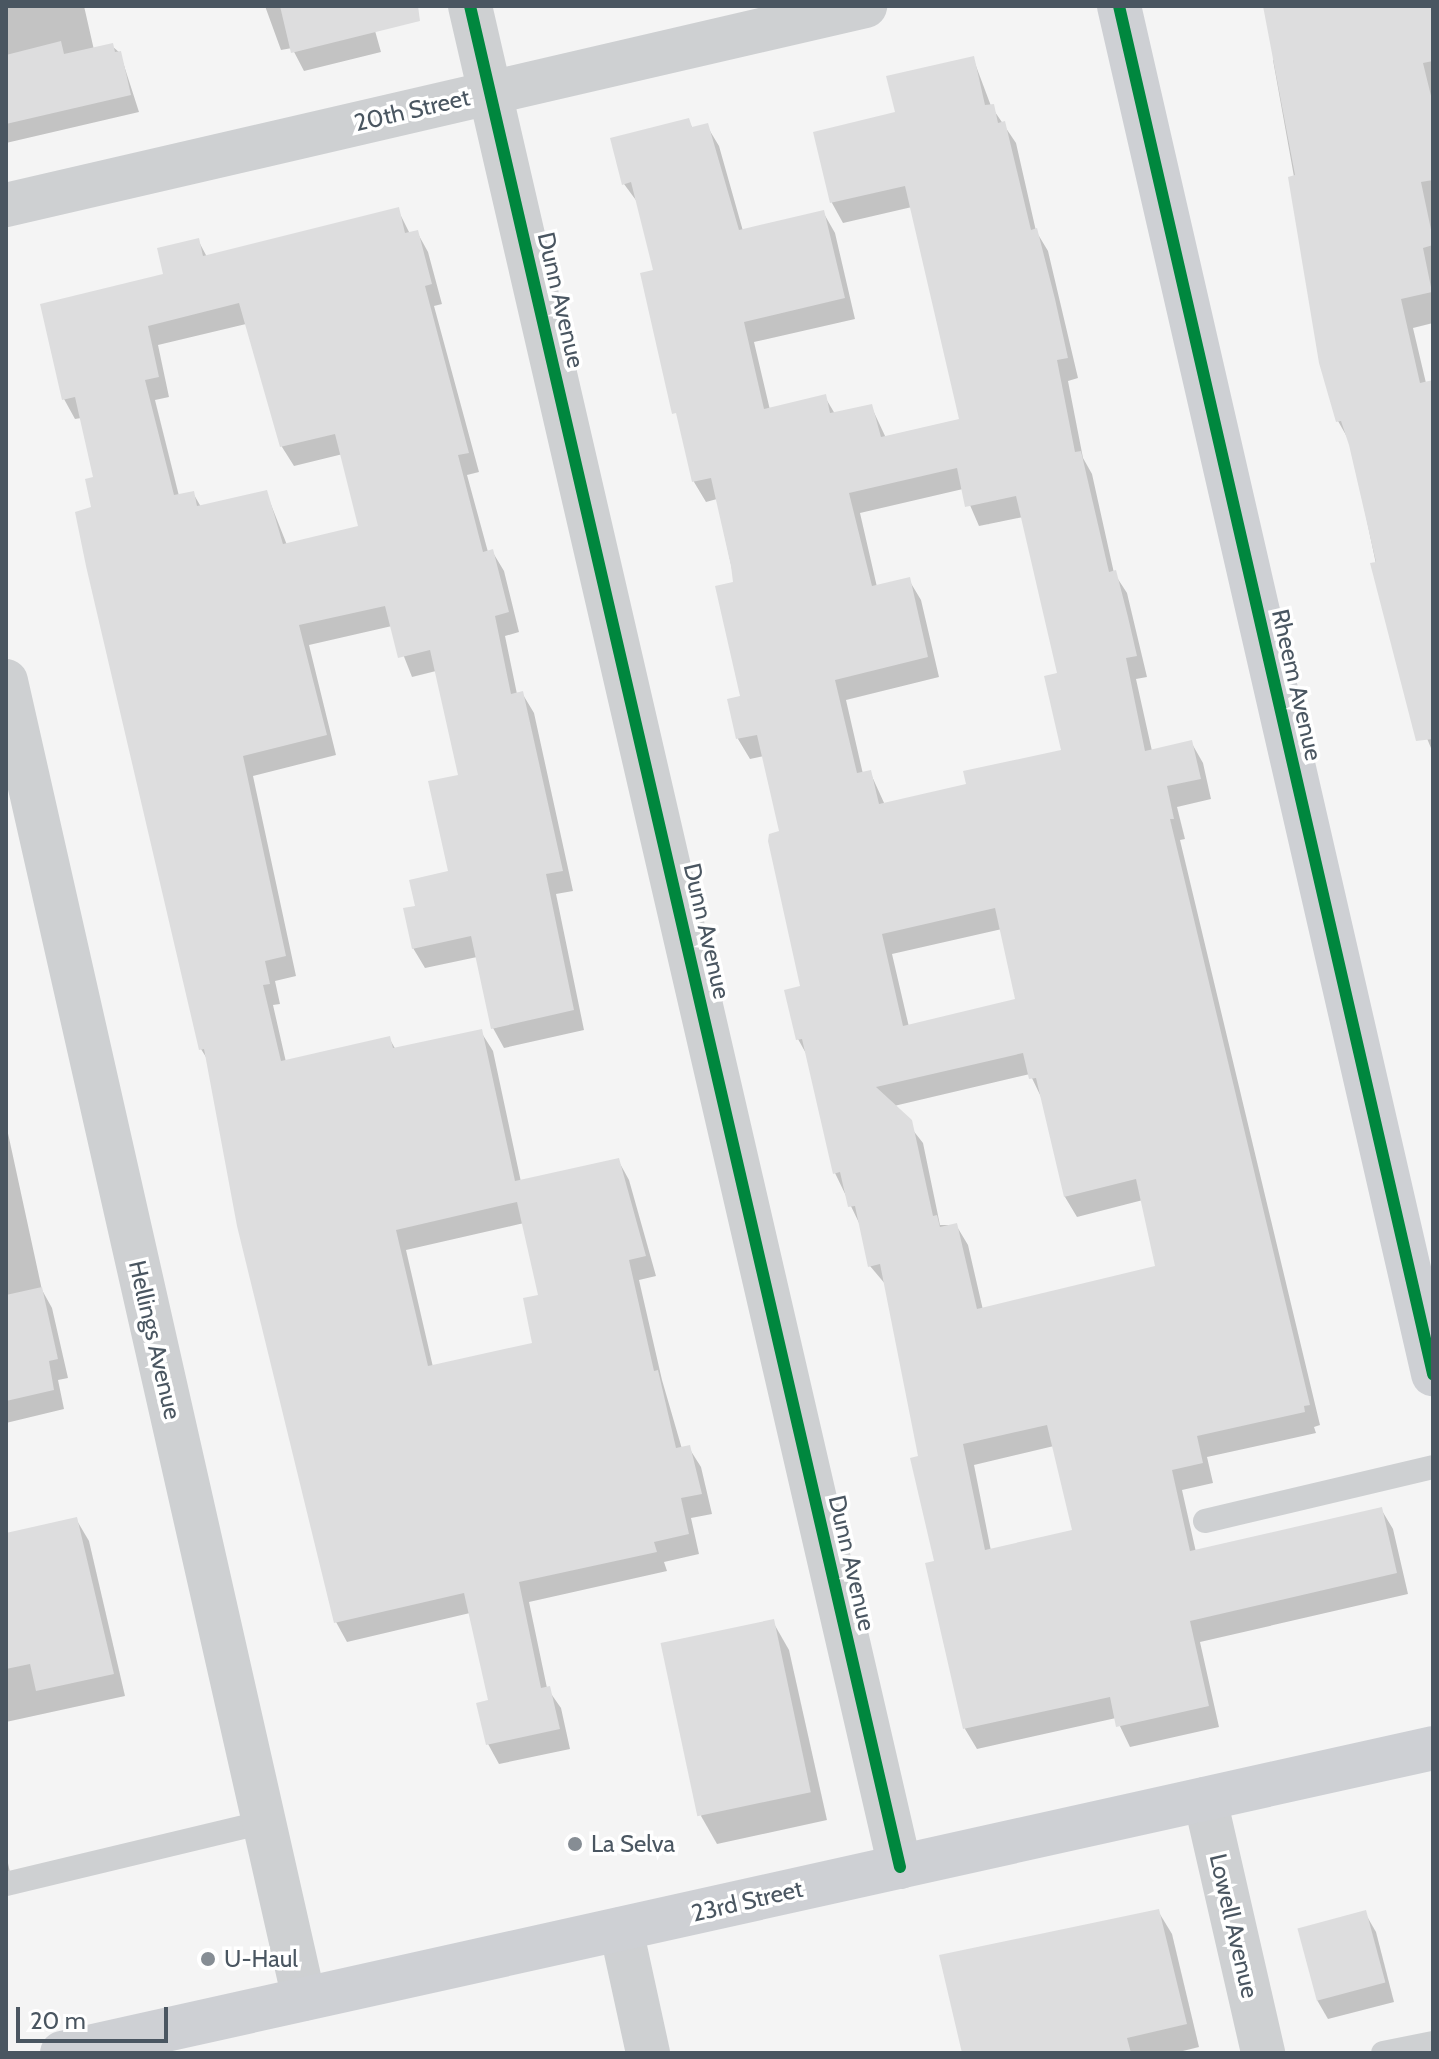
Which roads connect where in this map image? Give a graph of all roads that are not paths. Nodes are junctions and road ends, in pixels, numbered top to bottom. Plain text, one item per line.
1 (470, 6) edge
2 (865, 6) edge
3 (1119, 6) edge
4 (490, 92) junction
5 (6, 205) edge
6 (6, 681) edge
7 (1433, 1374) edge
8 (1433, 1467) edge
9 (1205, 1521) dead end
10 (1426, 1742) edge
11 (1205, 1799) junction
12 (265, 1822) junction
13 (900, 1867) junction
14 (6, 1884) edge
15 (621, 1929) junction
16 (304, 1999) junction
17 (163, 2042) edge
18 (1433, 2043) edge
19 (62, 2053) edge
20 (648, 2053) edge
21 (1263, 2053) edge
22 (1383, 2053) edge

1 - 4 street, Dunn Avenue
2 - 4 street, 20th Street
3 - 7 main road, Rheem Avenue
4 - 5 street, 20th Street
4 - 13 street, Dunn Avenue
6 - 12 street, Hellings Avenue
8 - 9 lane
10 - 11 main road, 23rd Street
11 - 13 main road, 23rd Street
11 - 21 street, Lowell Avenue
12 - 14 lane
12 - 16 street, Hellings Avenue
13 - 15 main road, 23rd Street
15 - 16 main road, 23rd Street
15 - 20 street
16 - 17 main road, 23rd Street
17 - 19 main road, 23rd Street
18 - 22 lane

